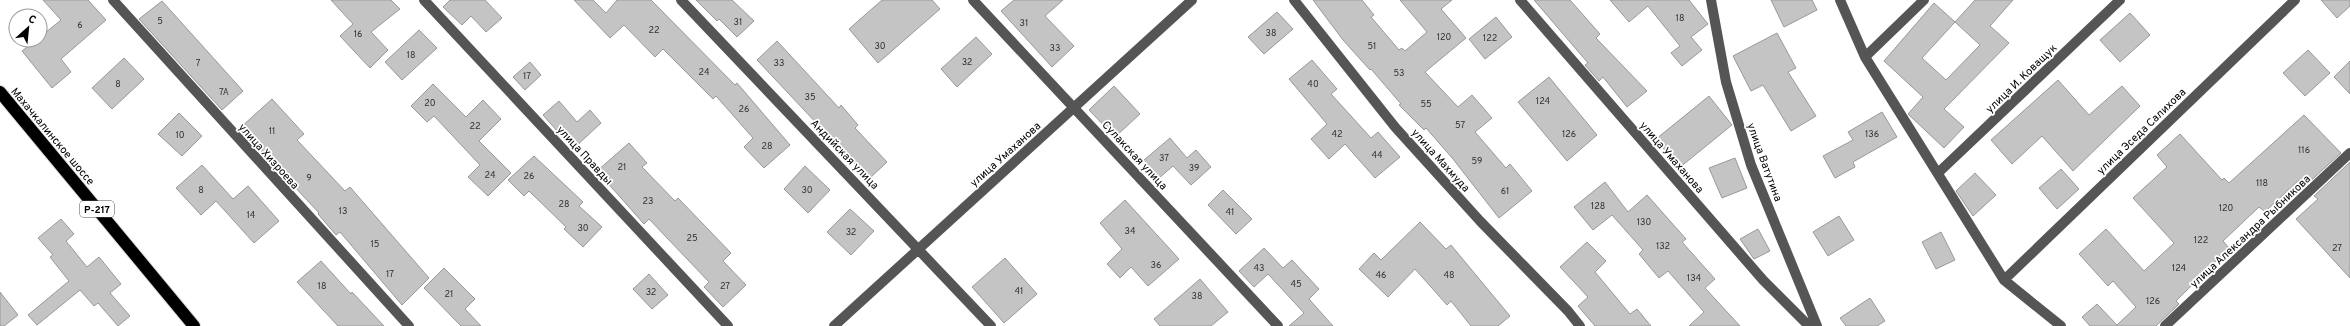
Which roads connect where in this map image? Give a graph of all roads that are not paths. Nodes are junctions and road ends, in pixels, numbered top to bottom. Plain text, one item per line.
1 (113, 0) edge
2 (424, 0) edge
3 (681, 0) edge
4 (973, 0) edge
5 (1192, 0) edge
6 (1294, 0) edge
7 (1520, 0) edge
8 (1712, 0) edge
9 (1840, 0) edge
10 (1924, 0) edge
11 (2120, 0) edge
12 (2295, 0) edge
13 (1865, 57) junction
14 (0, 92) edge
15 (1074, 108) junction
16 (2350, 153) edge
17 (1938, 173) junction
18 (918, 249) junction
19 (2004, 280) junction
20 (194, 326) edge
21 (410, 326) edge
22 (728, 326) edge
23 (834, 326) edge
24 (991, 326) edge
25 (1278, 326) edge
26 (1580, 326) edge
27 (1809, 326) edge
28 (1817, 326) edge
29 (2061, 326) edge
30 (2166, 326) edge

1 - 21 street, улица Хизроева
2 - 22 street, улица Правды
3 - 18 street, Андийская улица
4 - 15 street, Сулакская улица
5 - 15 street, улица Умаханова
6 - 26 street, улица Махмуда
7 - 27 street, улица Умаханова
8 - 28 street, улица Ватутина
9 - 13 street
10 - 13 street
11 - 17 street, улица И. Коващук
12 - 19 street, улица Эседа Салихова
13 - 17 street
14 - 20 highway, Махачкалинское шоссе / Р-217
15 - 18 street, улица Умаханова
15 - 25 street, Сулакская улица
16 - 30 street, улица Александра Рыбникова
17 - 19 street
18 - 23 street, улица Умаханова
18 - 24 street, Андийская улица
19 - 29 street

